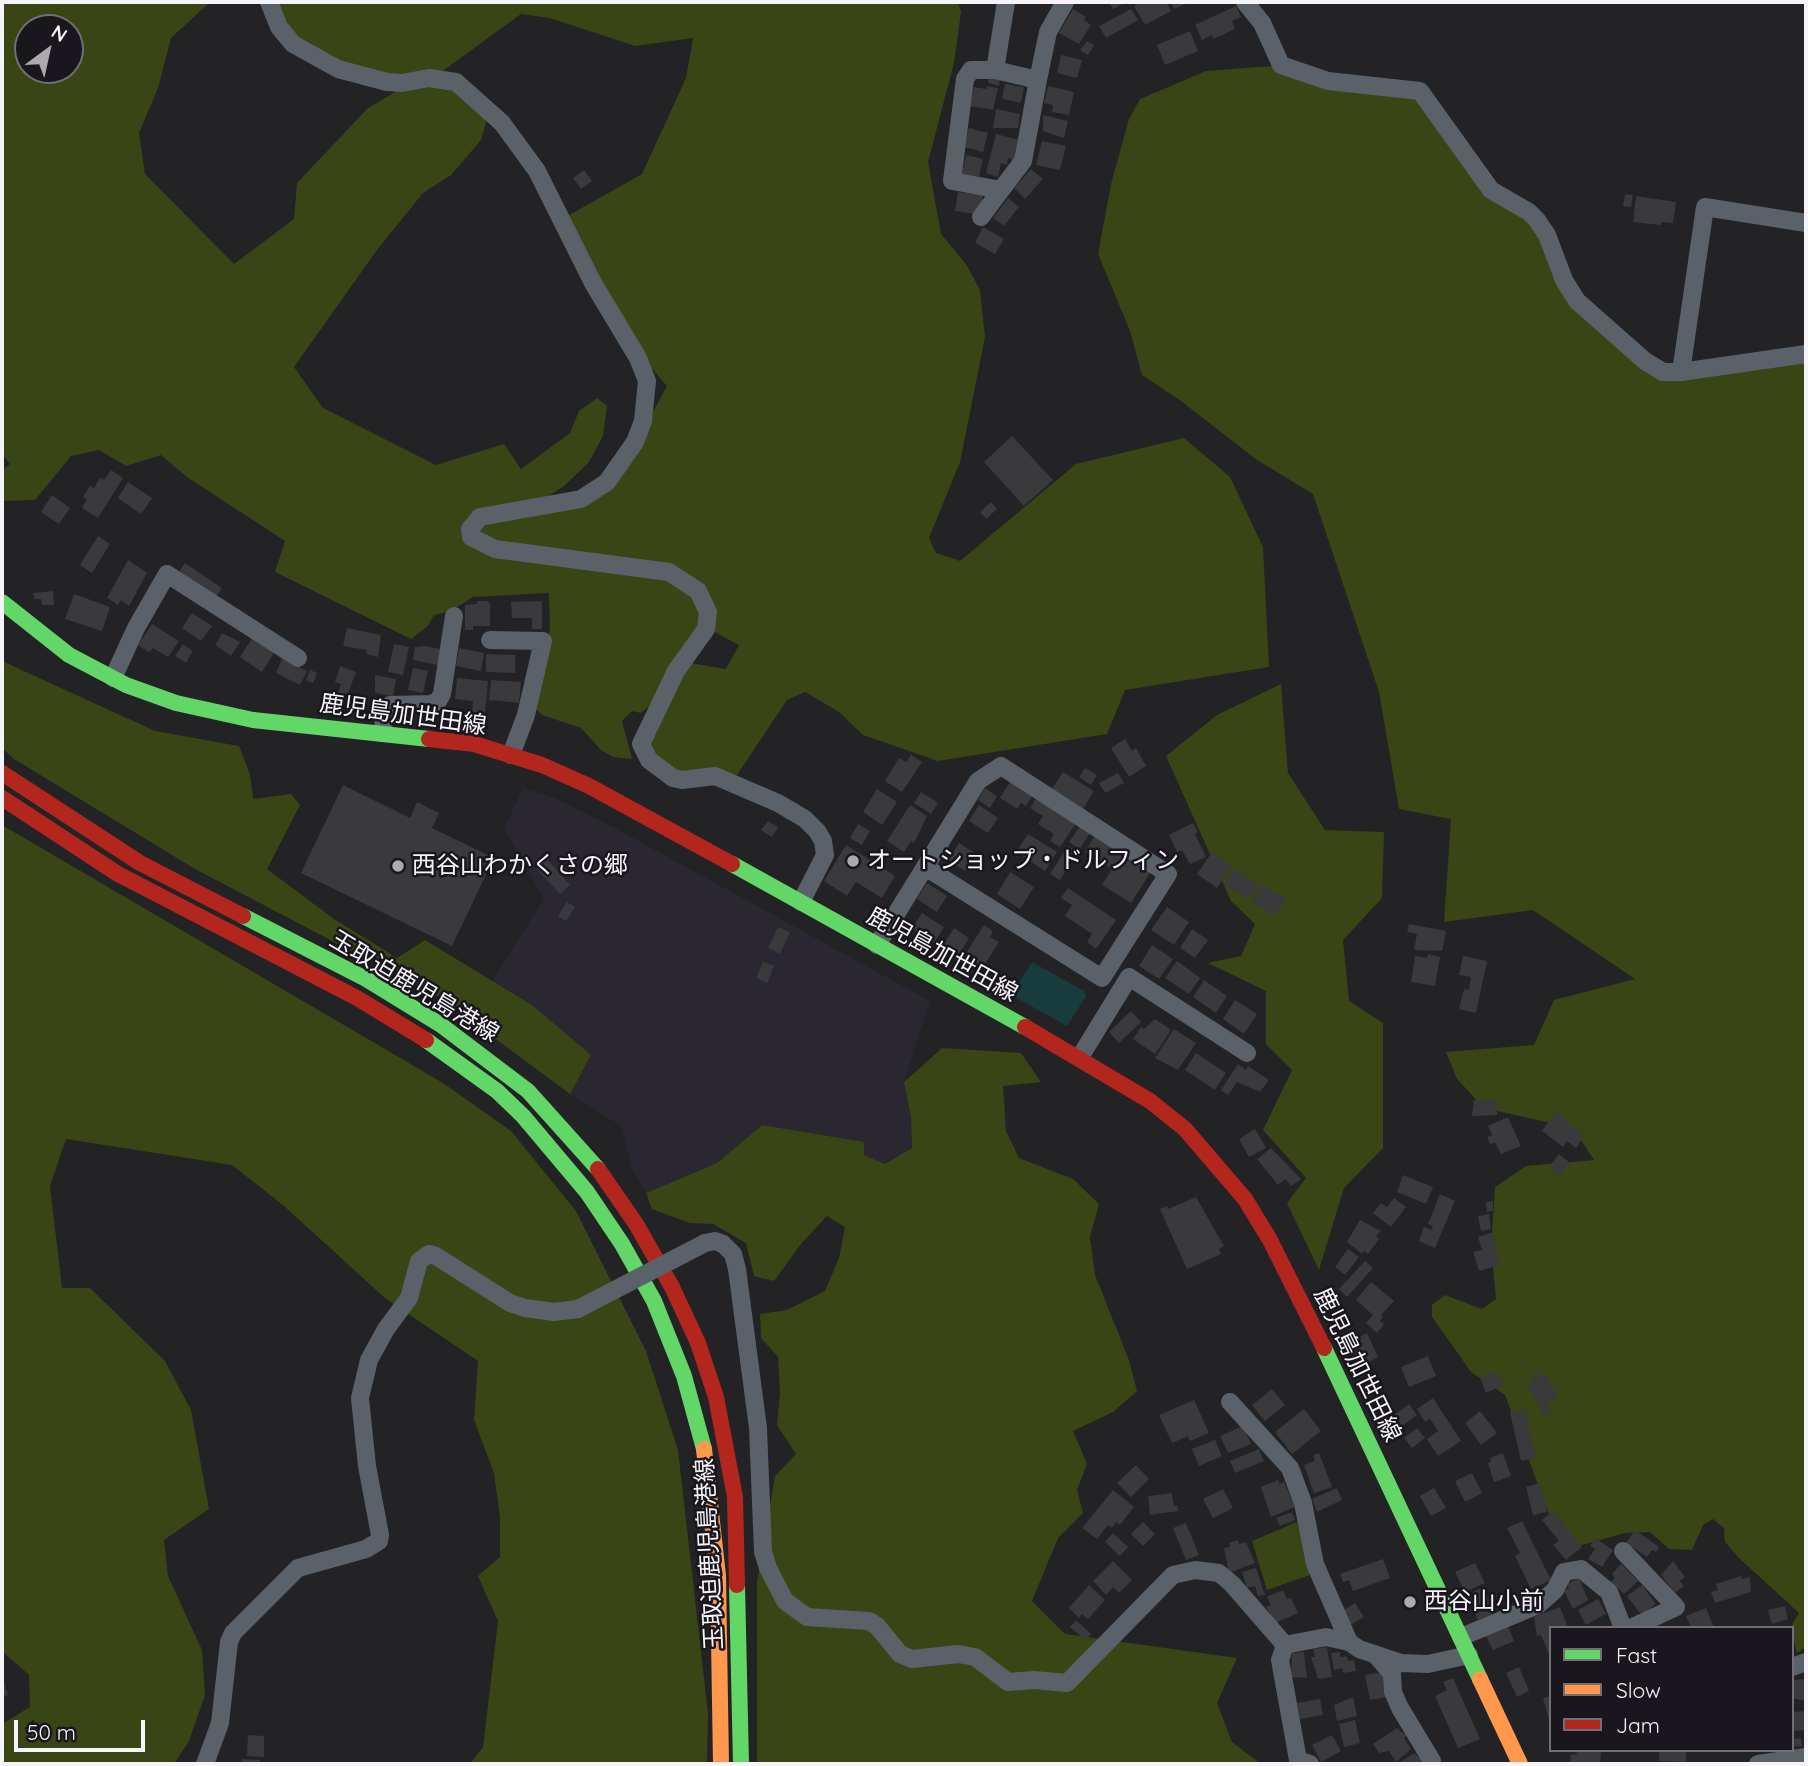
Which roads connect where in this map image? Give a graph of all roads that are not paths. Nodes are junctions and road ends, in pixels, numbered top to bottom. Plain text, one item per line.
1 (269, 2) edge
2 (1006, 2) edge
3 (1065, 2) edge
4 (1245, 2) edge
5 (995, 70) junction
6 (1038, 80) junction
7 (1001, 190) junction
8 (981, 217) dead end
9 (1806, 223) edge
10 (1806, 354) edge
11 (1681, 372) junction
12 (2, 602) edge
13 (454, 616) dead end
14 (490, 640) dead end
15 (298, 658) dead end
16 (113, 678) junction
17 (382, 733) junction
18 (511, 755) junction
19 (2, 773) edge
20 (2, 798) edge
21 (925, 867) junction
22 (801, 902) junction
23 (877, 945) junction
24 (1247, 1054) dead end
25 (1080, 1057) junction
26 (1230, 1402) dead end
27 (1623, 1551) dead end
28 (1622, 1626) edge
29 (1635, 1626) edge
30 (1461, 1637) junction
31 (1349, 1642) junction
32 (1286, 1644) junction
33 (1374, 1654) junction
34 (1469, 1655) junction
35 (1779, 1755) edge
36 (1806, 1757) edge
37 (1432, 1760) dead end
38 (1512, 1761) edge
39 (205, 1764) edge
40 (721, 1764) edge
41 (741, 1764) edge
42 (1310, 1764) edge
43 (1758, 1764) edge

1 - 22 street
2 - 5 street
3 - 6 street
4 - 11 street
5 - 6 street
5 - 7 street
6 - 7 street
7 - 8 street
9 - 11 street
10 - 11 street
12 - 16 main road, 鹿児島加世田線
13 - 17 street
14 - 18 street
15 - 16 street
16 - 17 main road, 鹿児島加世田線
17 - 18 main road, 鹿児島加世田線
18 - 22 main road, 鹿児島加世田線
19 - 41 main road, 玉取迫鹿児島港線
20 - 40 main road, 玉取迫鹿児島港線
21 - 21 street
21 - 23 street
22 - 23 main road, 鹿児島加世田線
23 - 25 main road, 鹿児島加世田線
24 - 25 street
25 - 30 main road, 鹿児島加世田線
26 - 31 street
27 - 29 street
28 - 30 street
30 - 34 main road, 鹿児島加世田線
31 - 32 street
31 - 33 street
32 - 39 street, bridge
32 - 42 street
33 - 34 street
33 - 37 street
34 - 38 main road, 鹿児島加世田線
35 - 36 street
35 - 43 street

